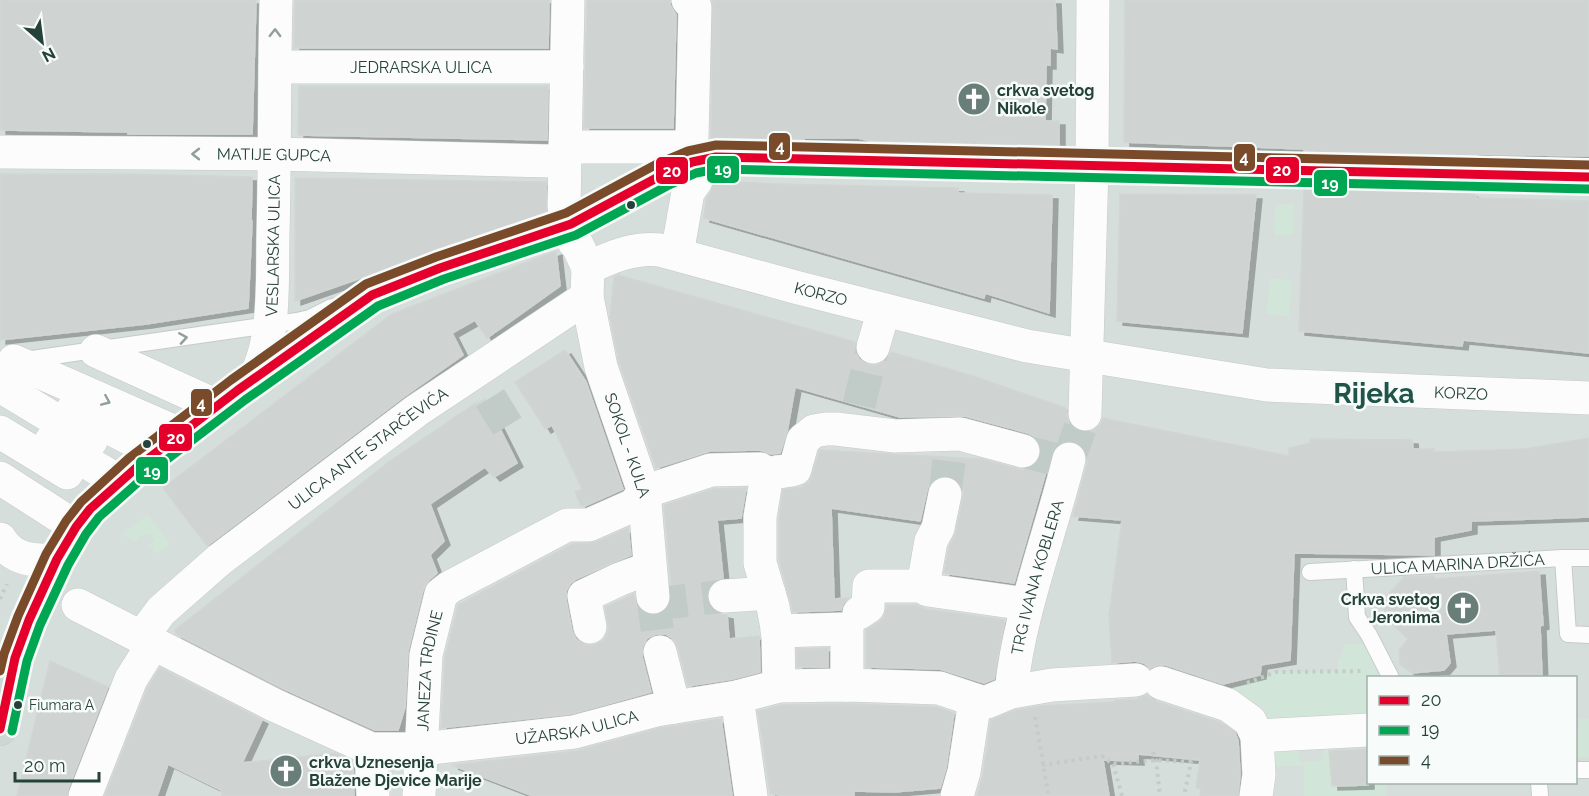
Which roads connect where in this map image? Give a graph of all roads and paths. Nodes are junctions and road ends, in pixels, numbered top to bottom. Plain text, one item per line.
1 (276, 0) edge
2 (568, 0) edge
3 (688, 0) edge
4 (1093, 0) edge
5 (275, 67) junction
6 (567, 67) junction
7 (0, 152) edge
8 (275, 154) junction
9 (695, 164) junction
10 (1092, 166) junction
11 (559, 169) junction
12 (1304, 170) tunnel mouth
13 (1477, 176) tunnel mouth
14 (1589, 177) edge
15 (677, 254) junction
16 (576, 260) junction
17 (387, 287) junction
18 (884, 310) junction
19 (269, 324) junction
20 (134, 345) junction
21 (873, 347) tunnel mouth
22 (96, 351) junction
23 (1086, 355) junction
24 (56, 356) junction
25 (3, 370) edge
26 (1589, 398) edge
27 (0, 411) edge
28 (1085, 414) tunnel mouth
29 (0, 432) edge
30 (161, 451) junction
31 (1023, 451) tunnel mouth
32 (0, 453) edge
33 (1066, 461) tunnel mouth
34 (767, 475) junction
35 (0, 478) edge
36 (644, 492) junction
37 (945, 494) tunnel mouth
38 (0, 539) edge
39 (1563, 558) junction
40 (1589, 558) edge
41 (57, 559) junction
42 (1354, 569) junction
43 (1310, 572) dead end
44 (7, 584) dead end
45 (925, 588) junction
46 (769, 593) junction
47 (725, 596) tunnel mouth
48 (0, 599) edge
49 (1019, 603) dead end
50 (78, 605) dead end
51 (853, 623) junction
52 (590, 627) dead end
53 (778, 632) junction
54 (1589, 635) edge
55 (154, 644) junction
56 (660, 652) tunnel mouth
57 (1373, 670) dead end
58 (1390, 676) edge
59 (847, 685) junction
60 (779, 686) junction
61 (1197, 694) junction
62 (737, 698) junction
63 (1005, 699) junction
64 (674, 707) junction
65 (0, 729) edge
66 (1367, 730) edge
67 (1257, 736) junction
68 (371, 748) junction
69 (422, 749) junction
70 (1153, 752) dead end
71 (1156, 760) junction
72 (1113, 764) junction
73 (1042, 765) junction
74 (1048, 793) dead end
75 (85, 796) edge
76 (373, 796) edge
77 (419, 796) edge
78 (751, 796) edge
79 (957, 796) edge
80 (1122, 796) edge
81 (1160, 796) edge
82 (1184, 796) edge
83 (1256, 796) edge

5 -> 1 street, VESLARSKA ULICA
2 - 6 street
3 - 9 street
4 - 10 street
5 - 6 street, JEDRARSKA ULICA
5 - 8 street, VESLARSKA ULICA
6 - 11 street
8 -> 7 street, MATIJE GUPCA
8 - 11 street, MATIJE GUPCA
8 - 19 street, VESLARSKA ULICA
9 - 10 main road
9 - 11 street, MATIJE GUPCA
9 - 15 street
9 - 17 main road
10 - 12 main road
10 - 23 street
13 - 14 main road
15 - 16 street, KORZO
15 - 18 street, KORZO
16 - 36 street, SOKOL - KULA
16 - 55 street, ULICA ANTE STARČEVIĆA
17 - 19 lane
17 - 30 main road
18 - 21 street
18 - 23 street, KORZO
20 -> 19 lane
19 - 30 street, VESLARSKA ULICA
20 - 22 lane
20 - 30 street
22 - 24 lane
22 - 30 street
23 - 26 street, KORZO
23 - 28 street
24 - 25 lane
24 - 30 street
25 - 30 street
25 -> 30 street
27 - 30 street
29 - 30 street
30 - 32 street
30 - 35 street
30 - 41 main road
31 - 34 street
33 - 63 street, TRG IVANA KOBLERA
34 - 36 street
34 - 46 street
36 - 52 street, SOKOL - KULA
36 - 69 street, JANEZA TRDINE
37 - 45 street
38 - 41 street
39 - 40 lane, ULICA MARINA DRŽIĆA
39 - 42 lane, ULICA MARINA DRŽIĆA
39 - 54 lane
41 - 65 main road
42 - 43 lane, ULICA MARINA DRŽIĆA
42 - 58 lane, ULICA MARINA DRŽIĆA
44 - 48 path
45 - 49 street
45 - 51 street
46 - 47 street
46 - 53 street
50 - 55 street, UŽARSKA ULICA
51 - 53 street
51 - 59 street
53 - 60 street
55 - 68 street, UŽARSKA ULICA
55 - 75 street, ULICA ANTE STARČEVIĆA
56 - 64 street
57 - 61 path
59 - 60 street, UŽARSKA ULICA
59 - 63 street, UŽARSKA ULICA
60 - 62 street, UŽARSKA ULICA
61 - 63 street
61 - 67 street
62 - 64 street, UŽARSKA ULICA
62 - 78 street
63 - 73 path
63 - 79 street, TRG IVANA KOBLERA
64 - 69 street, UŽARSKA ULICA
66 - 67 street
67 - 83 street
68 - 69 street, UŽARSKA ULICA
68 - 76 street
69 - 77 street, JANEZA TRDINE
70 - 71 path
71 - 72 path
71 - 81 path
71 - 82 path
72 - 73 path
72 - 80 path
73 - 74 path

